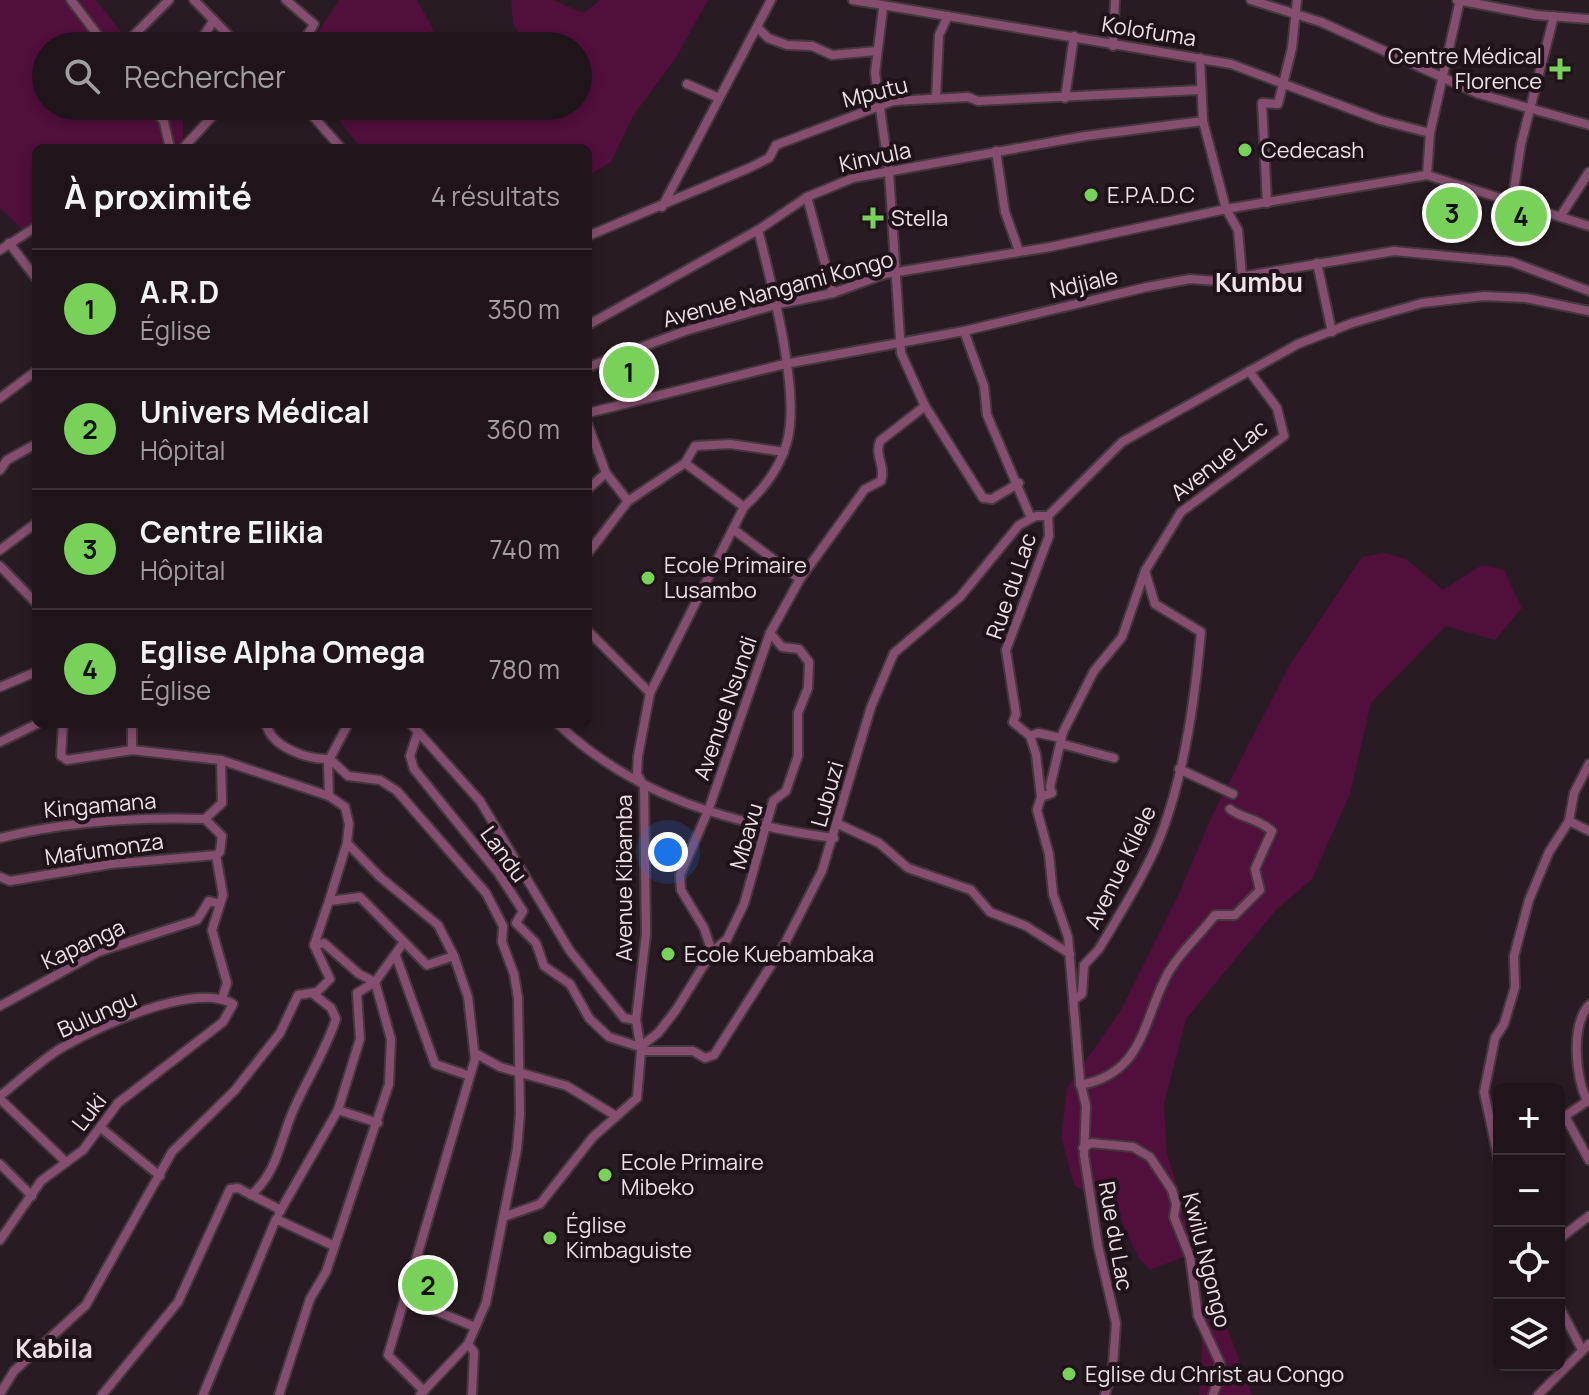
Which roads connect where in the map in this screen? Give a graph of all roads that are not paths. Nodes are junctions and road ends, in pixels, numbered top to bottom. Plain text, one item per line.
1 (71, 0) edge
2 (169, 0) edge
3 (194, 0) edge
4 (286, 0) edge
5 (771, 0) edge
6 (853, 0) edge
7 (1115, 0) edge
8 (1251, 0) edge
9 (1297, 0) edge
10 (1459, 0) edge
11 (883, 8) junction
12 (1294, 11) junction
13 (948, 16) junction
14 (1554, 16) junction
15 (1589, 19) edge
16 (214, 20) junction
17 (758, 28) junction
18 (95, 32) edge
19 (137, 32) edge
20 (206, 32) edge
21 (226, 32) edge
22 (309, 32) edge
23 (1074, 36) junction
24 (1113, 46) junction
25 (877, 51) junction
26 (1200, 58) junction
27 (1440, 79) junction
28 (1284, 83) junction
29 (687, 84) dead end
30 (1199, 90) junction
31 (719, 98) junction
32 (936, 98) junction
33 (1065, 98) junction
34 (881, 105) junction
35 (1532, 109) junction
36 (162, 120) edge
37 (209, 120) edge
38 (316, 120) edge
39 (1203, 121) junction
40 (1589, 125) edge
41 (1430, 133) junction
42 (169, 144) edge
43 (187, 144) edge
44 (337, 144) edge
45 (996, 151) junction
46 (889, 172) junction
47 (1589, 172) edge
48 (1427, 175) junction
49 (807, 197) junction
50 (1512, 202) junction
51 (1267, 203) junction
52 (661, 208) junction
53 (1226, 209) junction
54 (1560, 217) junction
55 (1589, 226) edge
56 (32, 229) edge
57 (758, 230) junction
58 (592, 234) edge
59 (9, 243) junction
60 (0, 250) edge
61 (1019, 251) junction
62 (1317, 263) junction
63 (32, 273) edge
64 (896, 275) junction
65 (1242, 276) junction
66 (1589, 291) edge
67 (833, 293) junction
68 (775, 305) junction
69 (1589, 311) edge
70 (592, 323) edge
71 (964, 331) junction
72 (1332, 332) junction
73 (903, 343) junction
74 (785, 364) junction
75 (592, 366) edge
76 (1249, 371) junction
77 (32, 374) edge
78 (2, 394) edge
79 (925, 406) junction
80 (592, 412) edge
81 (592, 436) edge
82 (32, 446) edge
83 (784, 452) junction
84 (4, 461) edge
85 (685, 463) junction
86 (0, 470) edge
87 (606, 473) junction
88 (1019, 483) junction
89 (592, 485) edge
90 (628, 501) junction
91 (744, 507) junction
92 (1048, 516) junction
93 (1031, 518) junction
94 (32, 526) edge
95 (733, 529) junction
96 (592, 548) edge
97 (0, 550) edge
98 (0, 566) edge
99 (1145, 571) junction
100 (800, 579) junction
101 (32, 599) edge
102 (592, 633) edge
103 (770, 633) junction
104 (32, 674) edge
105 (0, 687) edge
106 (650, 693) junction
107 (32, 726) edge
108 (63, 728) edge
109 (132, 728) edge
110 (267, 728) edge
111 (346, 728) edge
112 (413, 728) edge
113 (562, 728) edge
114 (417, 735) junction
115 (1030, 736) junction
116 (1061, 741) junction
117 (0, 742) edge
118 (132, 750) junction
119 (1114, 758) dead end
120 (330, 759) junction
121 (221, 760) junction
122 (1589, 764) edge
123 (1179, 769) junction
124 (644, 786) junction
125 (1233, 794) dead end
126 (329, 796) junction
127 (1041, 797) junction
128 (1230, 809) dead end
129 (708, 811) junction
130 (205, 819) junction
131 (1569, 821) junction
132 (838, 824) junction
133 (764, 828) junction
134 (1589, 831) edge
135 (0, 838) edge
136 (834, 838) junction
137 (347, 843) junction
138 (216, 855) junction
139 (0, 877) edge
140 (329, 901) junction
141 (220, 904) junction
142 (404, 942) junction
143 (314, 945) junction
144 (712, 952) junction
145 (1070, 954) junction
146 (396, 956) junction
147 (454, 956) junction
148 (375, 982) junction
149 (312, 993) junction
150 (222, 999) junction
151 (1075, 999) junction
152 (1589, 1005) edge
153 (0, 1006) edge
154 (636, 1020) junction
155 (640, 1049) junction
156 (475, 1053) junction
157 (519, 1073) junction
158 (467, 1075) junction
159 (1080, 1085) junction
160 (0, 1098) edge
161 (1588, 1100) edge
162 (338, 1110) junction
163 (616, 1116) junction
164 (378, 1123) junction
165 (101, 1128) junction
166 (1083, 1148) junction
167 (1498, 1155) edge
168 (1589, 1160) edge
169 (66, 1162) junction
170 (0, 1164) edge
171 (160, 1176) junction
172 (251, 1195) junction
173 (32, 1196) junction
174 (278, 1214) junction
175 (506, 1216) junction
176 (1589, 1216) edge
177 (1565, 1234) edge
178 (0, 1240) edge
179 (332, 1245) junction
180 (407, 1299) junction
181 (1565, 1315) edge
182 (475, 1327) junction
183 (468, 1344) junction
184 (1586, 1347) edge
185 (422, 1393) edge
186 (1539, 1393) edge
187 (0, 1394) edge
188 (102, 1395) edge
189 (203, 1395) edge
190 (279, 1395) edge
191 (472, 1395) edge
192 (1105, 1395) edge
193 (1213, 1395) edge

1 - 18 street
2 - 19 street
3 - 16 street
4 - 22 street
5 - 17 street
6 - 11 street, Kolofuma
7 - 24 street
8 - 12 street
9 - 12 street
10 - 14 street
10 - 27 street
11 - 13 street, Kolofuma
11 - 25 street
12 - 27 street
12 - 28 street
13 - 23 street, Kolofuma
13 - 32 street
14 - 15 street
14 - 35 street
16 - 20 street
16 - 21 street
17 - 25 street
17 - 31 street
23 - 24 street, Kolofuma
23 - 33 street
24 - 26 street, Kolofuma
25 - 34 street
26 - 28 street, Kolofuma
26 - 30 street
27 - 35 street
27 - 41 street
28 - 41 street, Kolofuma
28 - 51 street
29 - 31 street
30 - 33 street, Mputu
30 - 39 street
31 - 52 street
32 - 33 street, Mputu
32 - 34 street, Mputu
34 - 46 street
34 - 52 street, Mputu
35 - 40 street
35 - 50 street
36 - 42 street
37 - 43 street
38 - 44 street
39 - 45 street, Kinvula
39 - 53 street
41 - 48 street
45 - 46 street, Kinvula
45 - 61 street
46 - 49 street, Kinvula
46 - 64 street
47 - 54 street
48 - 50 street, Avenue Nangami Kongo
48 - 51 street, Avenue Nangami Kongo
49 - 57 street, Kinvula
49 - 67 street
50 - 54 street, Avenue Nangami Kongo
51 - 53 street, Avenue Nangami Kongo
52 - 58 street, Mputu
53 - 61 street, Avenue Nangami Kongo
53 - 65 street
54 - 55 street, Avenue Nangami Kongo
56 - 59 street
57 - 68 street, Avenue Kibamba
57 - 70 street, Kinvula
59 - 60 street
59 - 63 street
61 - 64 street, Avenue Nangami Kongo
62 - 65 street, Ndjiale
62 - 66 street, Ndjiale
62 - 72 street
64 - 67 street, Avenue Nangami Kongo
64 - 73 street
65 - 71 street, Ndjiale
67 - 68 street, Avenue Nangami Kongo
68 - 74 street, Avenue Kibamba
68 - 75 street, Avenue Nangami Kongo
69 - 72 street, Rue du Lac
71 - 73 street, Ndjiale
71 - 88 street
72 - 76 street, Rue du Lac
73 - 74 street, Ndjiale
73 - 79 street
74 - 80 street, Ndjiale
74 - 83 street, Avenue Kibamba
76 - 92 street, Rue du Lac
76 - 99 street, Avenue Lac
77 - 78 street
79 - 88 street
79 - 100 street, Avenue Nsundi
81 - 87 street
82 - 84 street
83 - 85 street
83 - 91 street, Avenue Kibamba
84 - 86 street
85 - 90 street
85 - 91 street
87 - 89 street
87 - 90 street
88 - 93 street
90 - 96 street
91 - 95 street, Avenue Kibamba
92 - 93 street
92 - 115 street, Rue du Lac
93 - 132 street, Lubuzi
94 - 97 street
95 - 100 street
95 - 106 street, Avenue Kibamba
98 - 101 street
99 - 116 street
99 - 123 street, Avenue Kilele
100 - 103 street, Avenue Nsundi
102 - 106 street
103 - 129 street, Avenue Nsundi
103 - 133 street, Mbavu
104 - 105 street
106 - 124 street, Avenue Kibamba
107 - 117 street
108 - 118 street
109 - 118 street
110 - 120 street
111 - 120 street
112 - 114 street
113 - 124 street
114 - 154 street
114 - 155 street, Landu
115 - 116 street
115 - 127 street, Rue du Lac
116 - 119 street
116 - 127 street
118 - 121 street
120 - 126 street
120 - 157 street
121 - 126 street
121 - 130 street
122 - 131 street
123 - 125 street
123 - 151 street, Avenue Kilele
124 - 129 street
124 - 154 street, Avenue Kibamba
126 - 137 street
127 - 145 street, Rue du Lac
128 - 159 street
129 - 133 street
129 - 144 street, Avenue Nsundi
130 - 135 street, Kingamana
130 - 138 street
131 - 134 street
131 - 167 street
132 - 136 street, Lubuzi
132 - 145 street
133 - 136 street
133 - 144 street, Mbavu
136 - 155 street, Lubuzi
137 - 140 street
137 - 147 street
138 - 139 street, Mafumonza
138 - 141 street
140 - 142 street
140 - 143 street
141 - 150 street
141 - 153 street, Kapanga
142 - 146 street
142 - 147 street
143 - 148 street
143 - 149 street
144 - 155 street, Mbavu
145 - 151 street, Rue du Lac
146 - 148 street
146 - 158 street
147 - 156 street
148 - 162 street
148 - 164 street
149 - 171 street
149 - 172 street
150 - 160 street, Bulungu
150 - 165 street, Luki
151 - 159 street, Rue du Lac
152 - 161 street
154 - 155 street, Avenue Kibamba
155 - 163 street, Avenue Kibamba
156 - 157 street
156 - 158 street
157 - 163 street
157 - 175 street
158 - 180 street
159 - 166 street, Rue du Lac
160 - 169 street
161 - 168 street
162 - 164 street
162 - 174 street
163 - 175 street, Avenue Kibamba
164 - 179 street
165 - 169 street, Luki
165 - 171 street
166 - 192 street, Rue du Lac
166 - 193 street, Kwilu Ngongo
169 - 173 street, Luki
170 - 173 street
171 - 187 street
172 - 174 street
172 - 188 street
173 - 178 street, Luki
174 - 179 street
174 - 189 street
175 - 182 street
176 - 177 street
179 - 190 street
180 - 182 street
180 - 185 street
181 - 184 street
182 - 183 street
183 - 185 street
183 - 191 street
184 - 186 street

